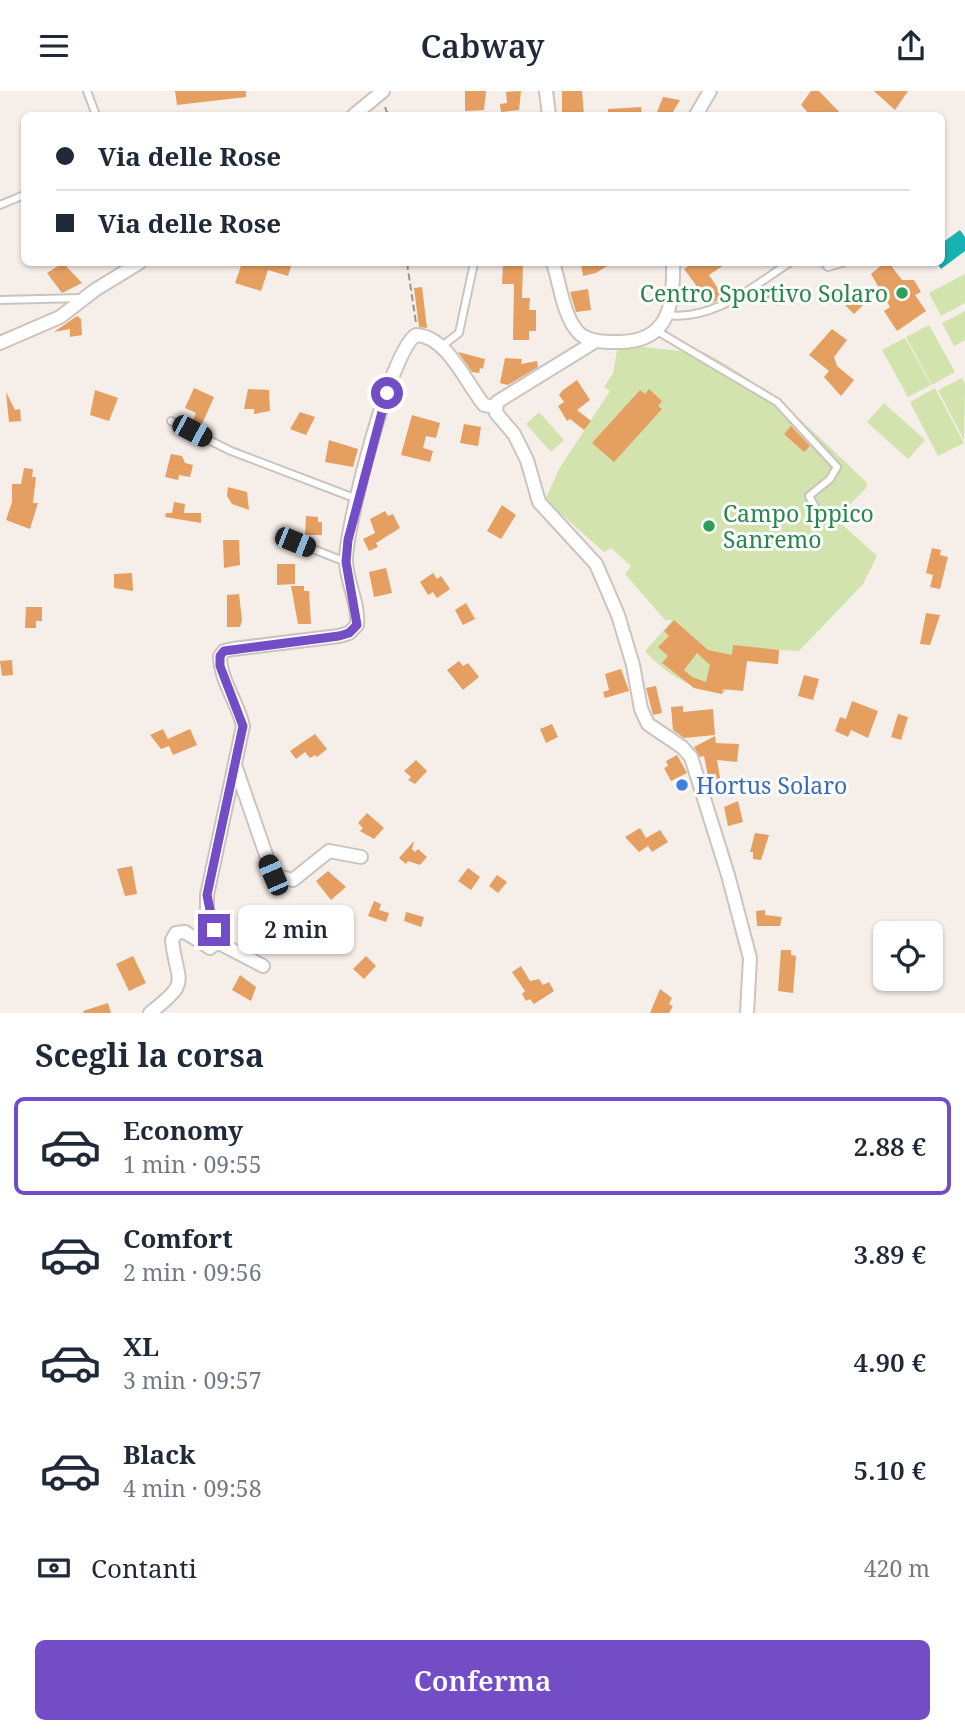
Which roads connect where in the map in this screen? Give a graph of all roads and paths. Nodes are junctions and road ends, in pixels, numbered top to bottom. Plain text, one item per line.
1 (87, 91) edge
2 (383, 91) edge
3 (547, 91) edge
4 (710, 91) edge
5 (95, 112) edge
6 (358, 112) edge
7 (549, 112) edge
8 (698, 112) edge
9 (21, 196) edge
10 (0, 205) edge
11 (134, 266) edge
12 (407, 266) edge
13 (473, 266) edge
14 (555, 266) edge
15 (673, 266) edge
16 (784, 266) edge
17 (84, 298) junction
18 (0, 300) edge
19 (667, 315) junction
20 (657, 331) junction
21 (416, 335) junction
22 (596, 341) junction
23 (0, 343) edge
24 (440, 347) junction
25 (495, 407) junction
26 (171, 421) dead end
27 (357, 499) junction
28 (819, 515) dead end
29 (295, 542) dead end
30 (346, 562) junction
31 (234, 763) junction
32 (361, 857) dead end
33 (217, 942) junction
34 (263, 965) dead end
35 (150, 1013) edge
36 (747, 1013) edge

1 - 5 lane
2 - 6 street
3 - 7 street
4 - 8 street
9 - 10 lane
11 - 17 street
12 - 21 path
13 - 24 lane
14 - 22 street
15 - 19 street
16 - 19 lane
17 - 18 lane
17 - 23 street
19 - 20 street
20 - 22 street
20 - 28 lane
21 - 24 street
21 - 27 street
22 - 25 street
24 - 25 street
25 - 36 street
26 - 27 lane
27 - 30 street
29 - 30 lane
30 - 31 street
31 - 32 street
31 - 33 street
33 - 34 street
33 - 35 street

